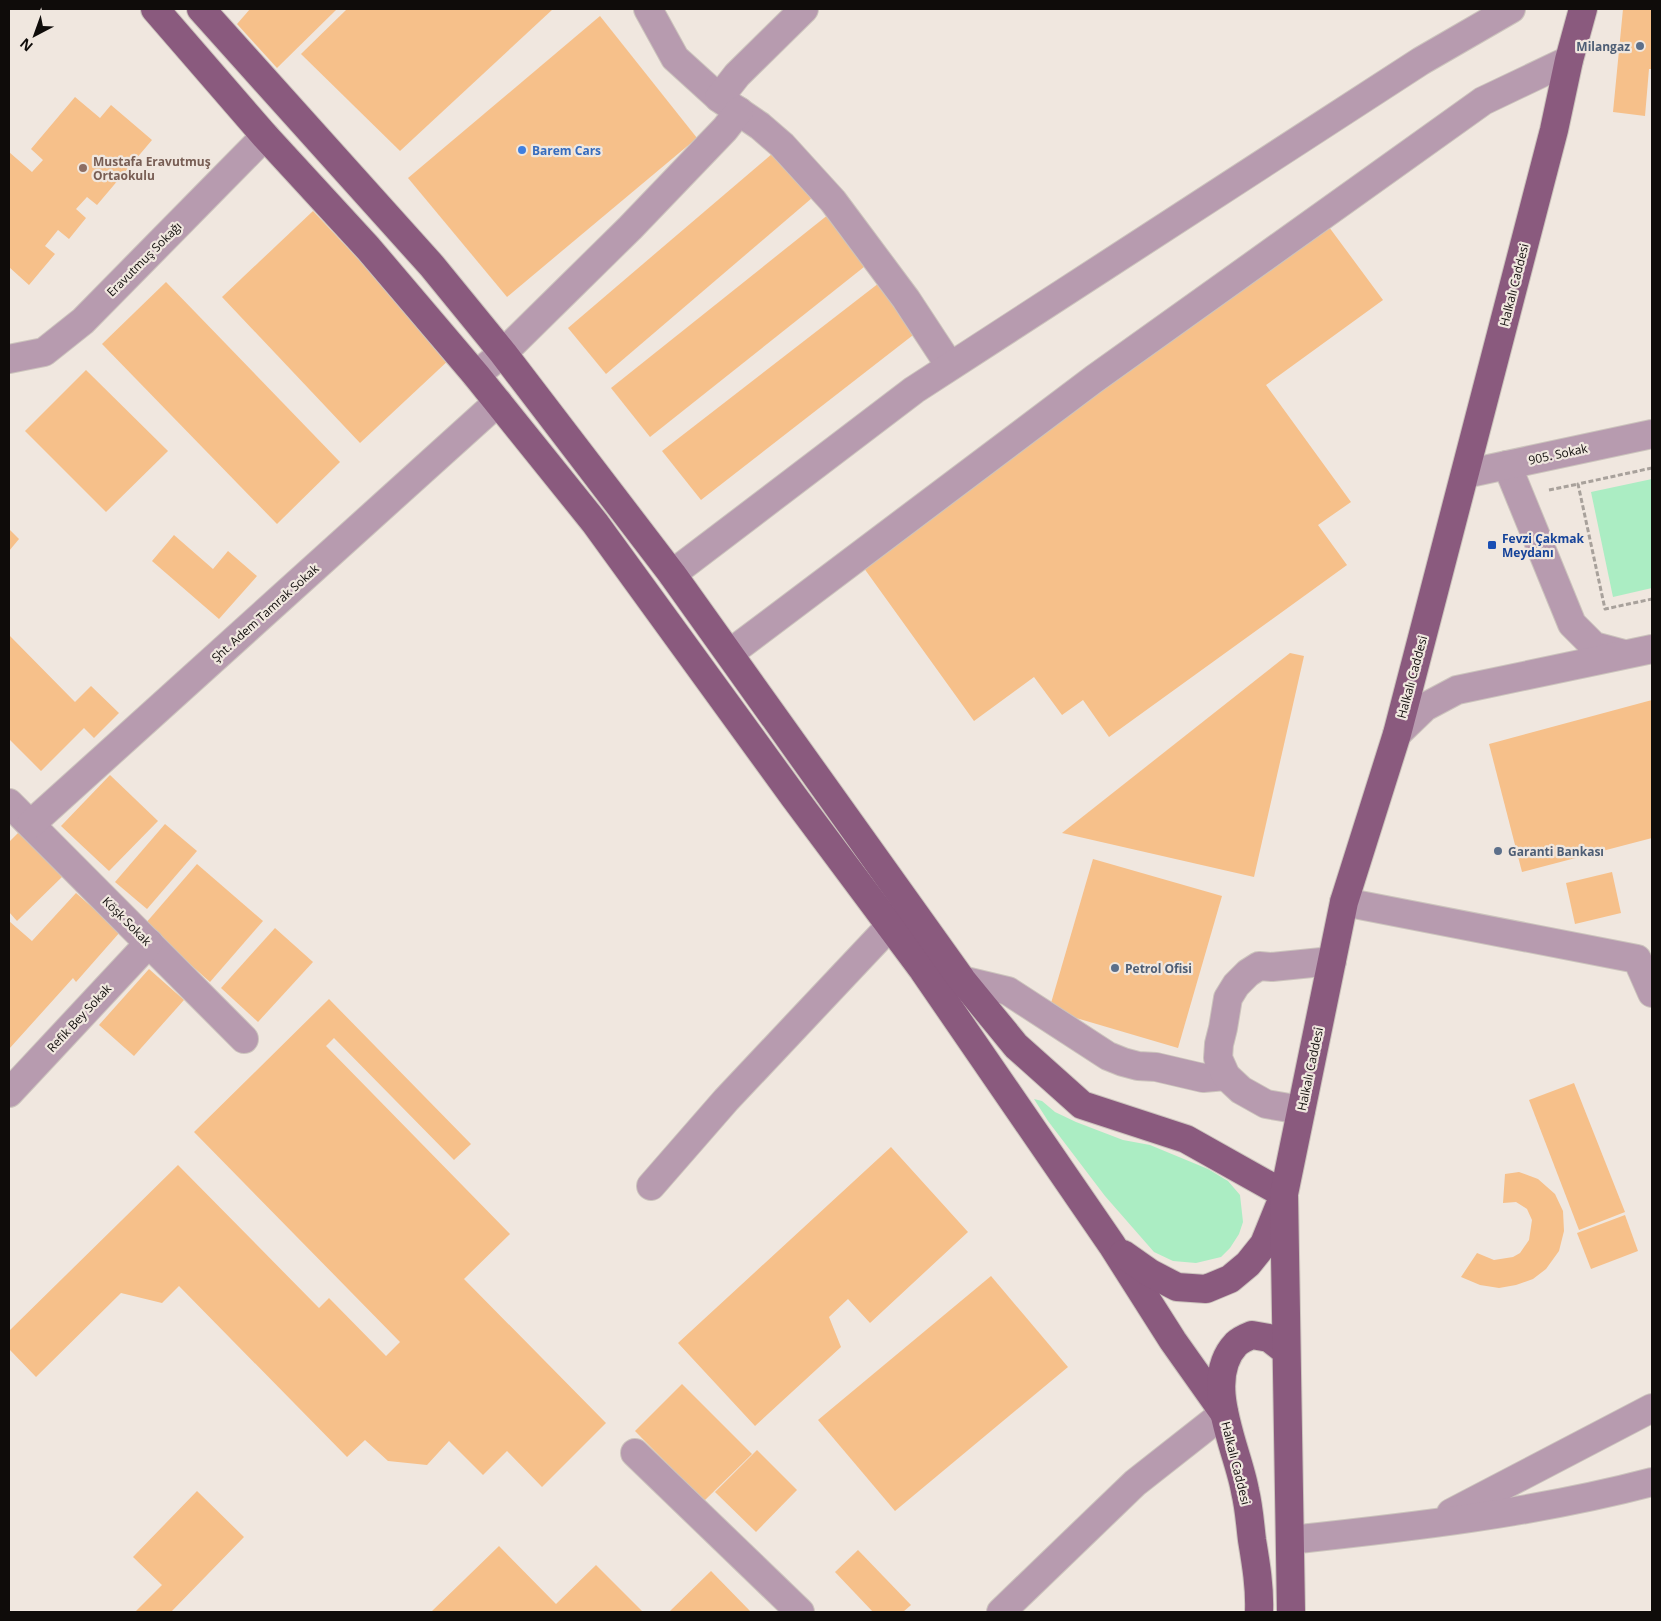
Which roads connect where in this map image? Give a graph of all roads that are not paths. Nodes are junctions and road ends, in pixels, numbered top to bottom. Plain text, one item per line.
1 (155, 9) edge
2 (648, 9) edge
3 (804, 9) edge
4 (1511, 9) edge
5 (1583, 9) edge
6 (212, 13) edge
7 (1569, 60) junction
8 (729, 104) junction
9 (264, 136) junction
10 (503, 353) junction
11 (9, 359) edge
12 (950, 366) junction
13 (476, 375) junction
14 (498, 402) junction
15 (1652, 434) edge
16 (1507, 465) junction
17 (1465, 474) junction
18 (672, 574) junction
19 (1652, 649) edge
20 (730, 653) junction
21 (1626, 654) junction
22 (1397, 734) junction
23 (17, 816) edge
24 (1344, 902) junction
25 (890, 926) junction
26 (149, 943) junction
27 (1332, 961) junction
28 (962, 980) junction
29 (1652, 993) edge
30 (244, 1039) dead end
31 (1226, 1076) junction
32 (9, 1093) edge
33 (1301, 1110) junction
34 (651, 1186) dead end
35 (1284, 1194) junction
36 (1112, 1245) junction
37 (1286, 1351) junction
38 (1224, 1413) junction
39 (1650, 1415) edge
40 (635, 1453) dead end
41 (1652, 1482) edge
42 (1428, 1525) junction
43 (1290, 1540) junction
44 (800, 1612) edge
45 (1001, 1612) edge
46 (1259, 1612) edge
47 (1291, 1612) edge

1 - 9 main road
2 - 8 street
3 - 8 street
4 - 12 street
5 - 7 main road, Halkalı Caddesi
6 - 10 main road
7 - 17 main road, Halkalı Caddesi
7 - 20 street
8 - 10 street
8 - 12 street
9 - 11 street, Eravutmuş Sokağı
9 - 13 main road
10 - 13 street
10 - 18 main road
12 - 18 street
13 - 14 main road
14 - 23 street, Şht. Adem Tamrak Sokak
14 - 25 main road
15 - 16 street, 905. Sokak
16 - 17 street, 905. Sokak
16 - 21 street
17 - 22 main road, Halkalı Caddesi
18 - 20 main road
19 - 21 street
20 - 28 main road
21 - 22 street
22 - 24 main road, Halkalı Caddesi
23 - 26 street, Köşk Sokak
24 - 27 main road, Halkalı Caddesi
24 - 29 street
25 - 34 street
25 - 36 main road
26 - 30 street, Köşk Sokak
26 - 32 street, Refik Bey Sokak
27 - 31 street
27 - 33 main road, Halkalı Caddesi
28 - 31 street
28 - 35 main road
31 - 33 street
33 - 35 main road, Halkalı Caddesi
35 - 36 main road
35 - 37 main road, Halkalı Caddesi
36 - 38 main road
37 - 38 main road, Halkalı Caddesi
37 - 43 main road, Halkalı Caddesi
38 - 45 street
38 - 46 main road, Halkalı Caddesi
39 - 42 street
40 - 44 street
41 - 42 street
42 - 43 street
43 - 47 main road, Halkalı Caddesi

